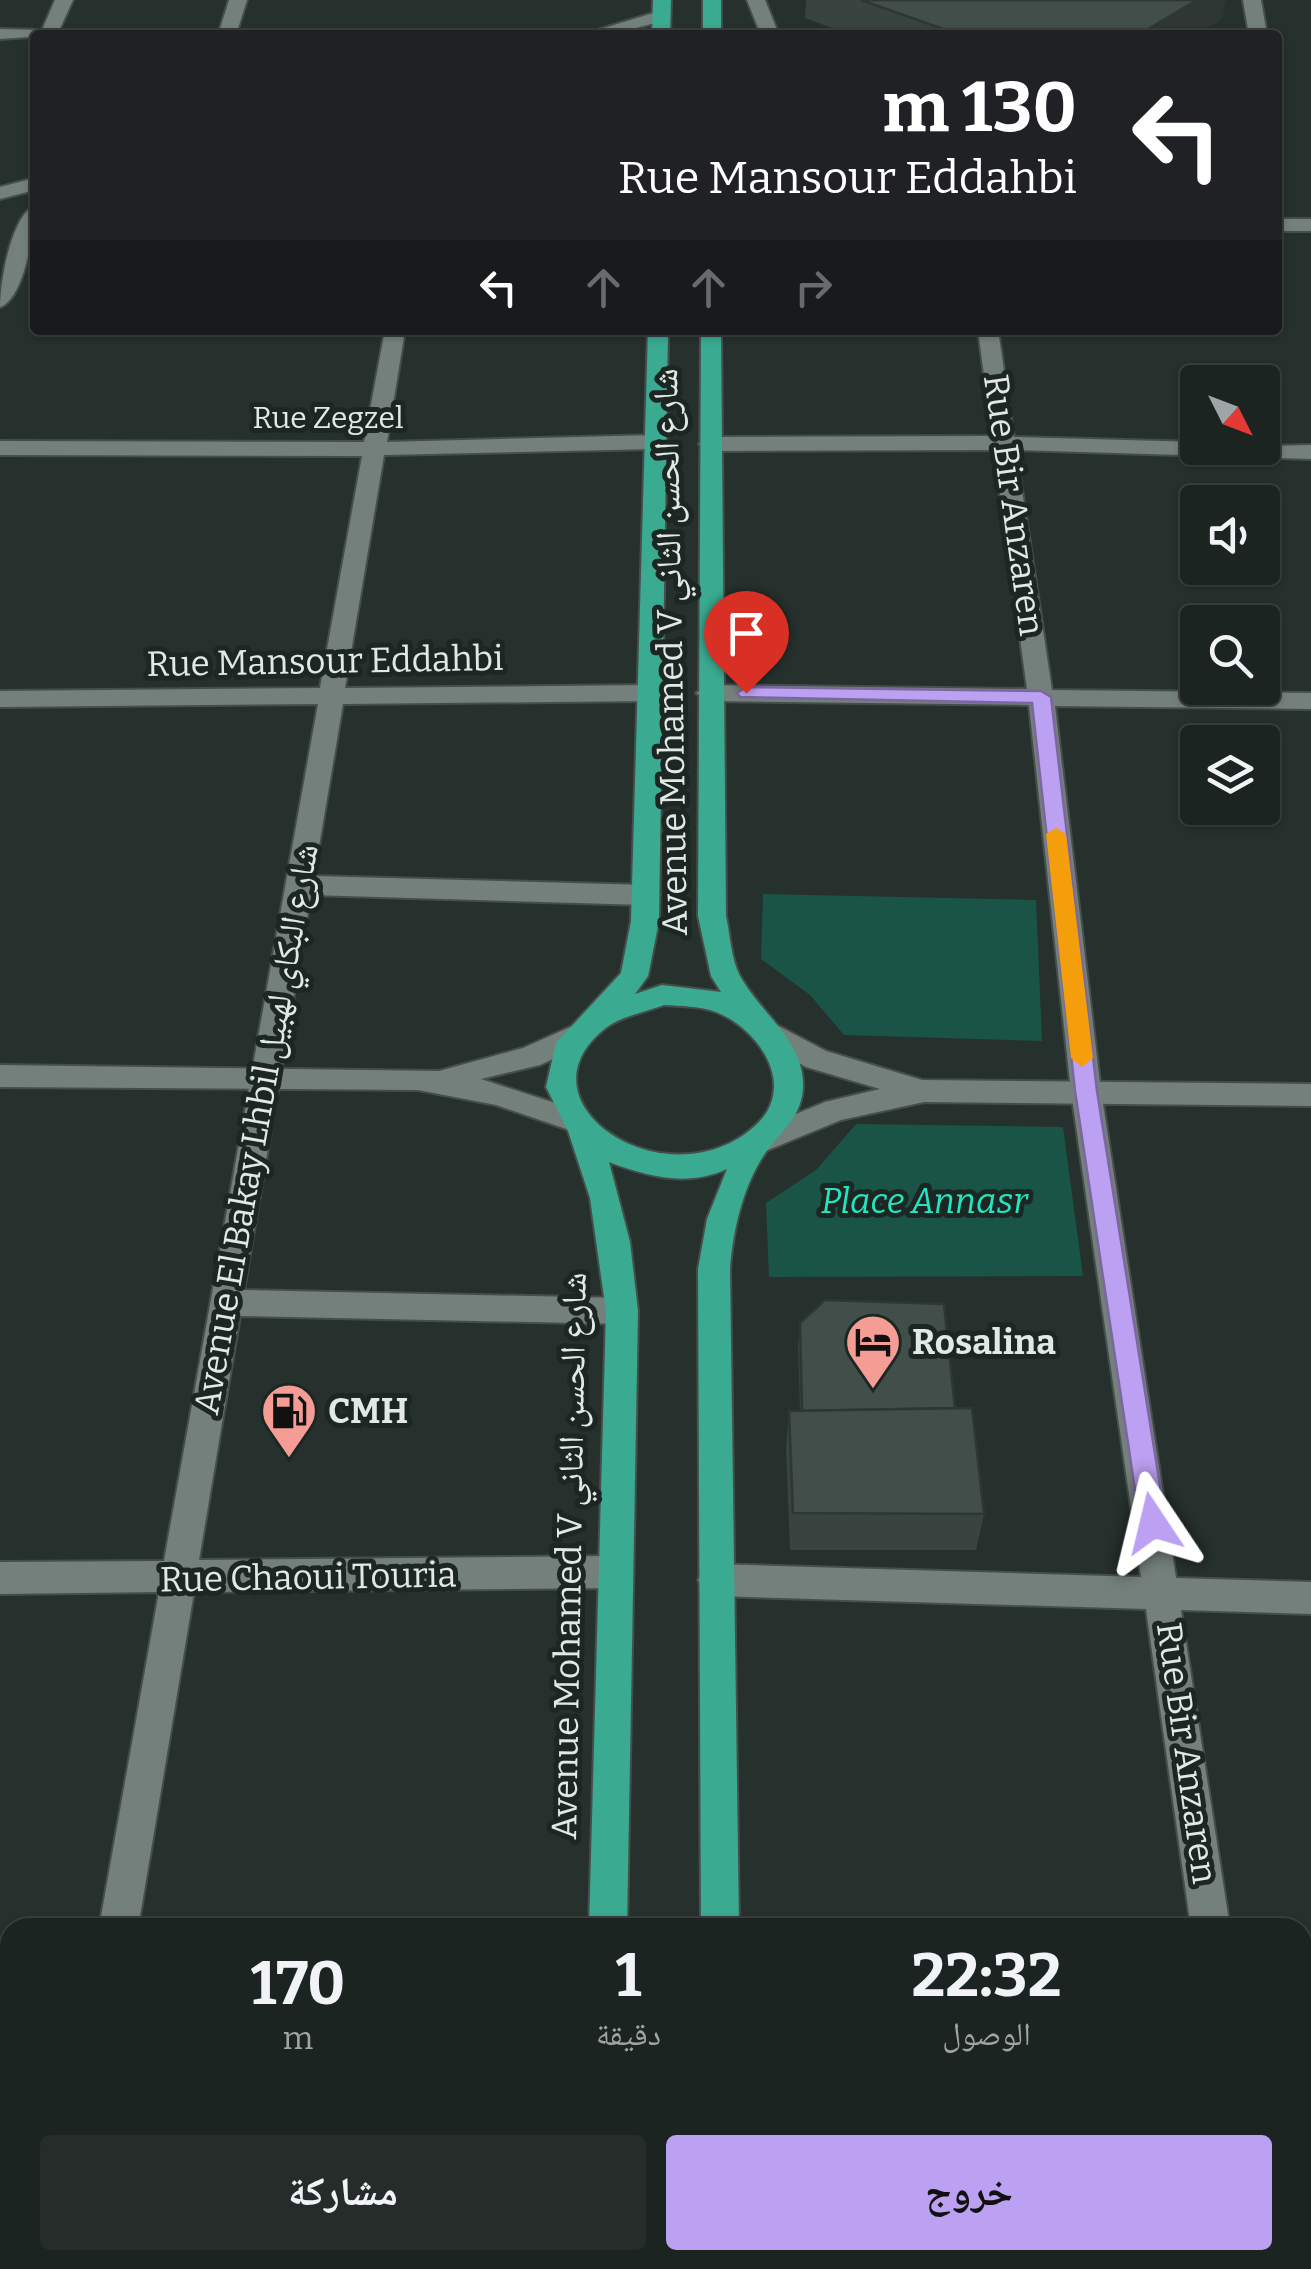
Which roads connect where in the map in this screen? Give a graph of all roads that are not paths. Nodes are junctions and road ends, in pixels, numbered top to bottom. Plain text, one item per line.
1 (64, 0) edge
2 (238, 0) edge
3 (712, 0) edge
4 (756, 0) edge
5 (1252, 0) edge
6 (661, 17) edge
7 (50, 30) edge
8 (229, 30) edge
9 (610, 30) edge
10 (712, 30) edge
11 (768, 30) edge
12 (1257, 30) edge
13 (0, 34) edge
14 (30, 35) edge
15 (30, 185) edge
16 (0, 193) edge
17 (30, 225) edge
18 (1282, 225) edge
19 (1311, 225) edge
20 (30, 230) edge
21 (0, 232) edge
22 (0, 301) edge
23 (395, 335) edge
24 (658, 335) edge
25 (711, 335) edge
26 (989, 335) edge
27 (655, 442) junction
28 (710, 444) junction
29 (1008, 444) junction
30 (0, 448) edge
31 (375, 449) junction
32 (1311, 452) edge
33 (651, 692) junction
34 (710, 692) junction
35 (332, 697) junction
36 (1041, 697) junction
37 (0, 699) edge
38 (1311, 701) edge
39 (299, 885) junction
40 (646, 895) junction
41 (589, 1026) junction
42 (764, 1027) junction
43 (0, 1076) edge
44 (265, 1079) junction
45 (418, 1079) junction
46 (924, 1091) junction
47 (1086, 1091) junction
48 (1311, 1095) edge
49 (577, 1126) junction
50 (756, 1143) junction
51 (226, 1304) junction
52 (622, 1310) junction
53 (616, 1572) junction
54 (0, 1578) edge
55 (178, 1579) junction
56 (716, 1580) junction
57 (1165, 1596) junction
58 (1311, 1598) edge
59 (120, 1918) edge
60 (608, 1918) edge
61 (720, 1918) edge
62 (1211, 1918) edge

1 - 7 street
2 - 8 street
3 - 10 highway
4 - 11 street
5 - 12 street
6 - 9 street
13 - 14 street
15 - 16 street
17 - 21 street
18 - 19 street
20 - 22 street
23 - 31 street, Avenue El Bakay Lhbil شارع البكاي لهبيل
24 - 27 highway, Avenue Mohamed V شارع الحسن الثاني
25 - 28 highway, Avenue Mohamed V شارع الحسن الثاني
26 - 29 street, Rue Bir Anzaren
27 - 31 street, Rue Zegzel
27 - 33 highway, Avenue Mohamed V شارع الحسن الثاني
28 - 29 street
28 - 34 highway, Avenue Mohamed V شارع الحسن الثاني
29 - 32 street
29 - 36 street, Rue Bir Anzaren
30 - 31 street, Rue Zegzel
31 - 35 street, Avenue El Bakay Lhbil شارع البكاي لهبيل
33 - 35 street, Rue Mansour Eddahbi
33 - 40 highway, Avenue Mohamed V شارع الحسن الثاني
34 - 36 street
34 - 42 highway, Avenue Mohamed V شارع الحسن الثاني
35 - 37 street, Rue Mansour Eddahbi
35 - 39 street, Avenue El Bakay Lhbil شارع البكاي لهبيل
36 - 38 street
36 - 47 street, Rue Bir Anzaren
39 - 40 street
39 - 44 street, Avenue El Bakay Lhbil شارع البكاي لهبيل
40 - 41 highway, Avenue Mohamed V شارع الحسن الثاني
41 - 42 highway
41 - 45 street
41 - 49 highway, Avenue Mohamed V شارع الحسن الثاني
42 - 46 street
42 - 50 highway, Avenue Mohamed V شارع الحسن الثاني
43 - 44 street
44 - 45 street
44 - 51 street, Avenue El Bakay Lhbil شارع البكاي لهبيل
45 - 49 street
46 - 47 street
46 - 50 street
47 - 48 street
47 - 57 street, Rue Bir Anzaren
49 - 50 highway, Avenue Mohamed V شارع الحسن الثاني
49 - 52 highway, Avenue Mohamed V شارع الحسن الثاني
50 - 56 highway, Avenue Mohamed V شارع الحسن الثاني
51 - 52 street
51 - 55 street, Avenue El Bakay Lhbil شارع البكاي لهبيل
52 - 53 highway, Avenue Mohamed V شارع الحسن الثاني
53 - 55 street, Rue Chaoui Touria
53 - 60 highway, Avenue Mohamed V شارع الحسن الثاني
54 - 55 street, Rue Chaoui Touria
55 - 59 street, Avenue El Bakay Lhbil شارع البكاي لهبيل
56 - 57 street
56 - 61 highway, Avenue Mohamed V شارع الحسن الثاني
57 - 58 street
57 - 62 street, Rue Bir Anzaren

